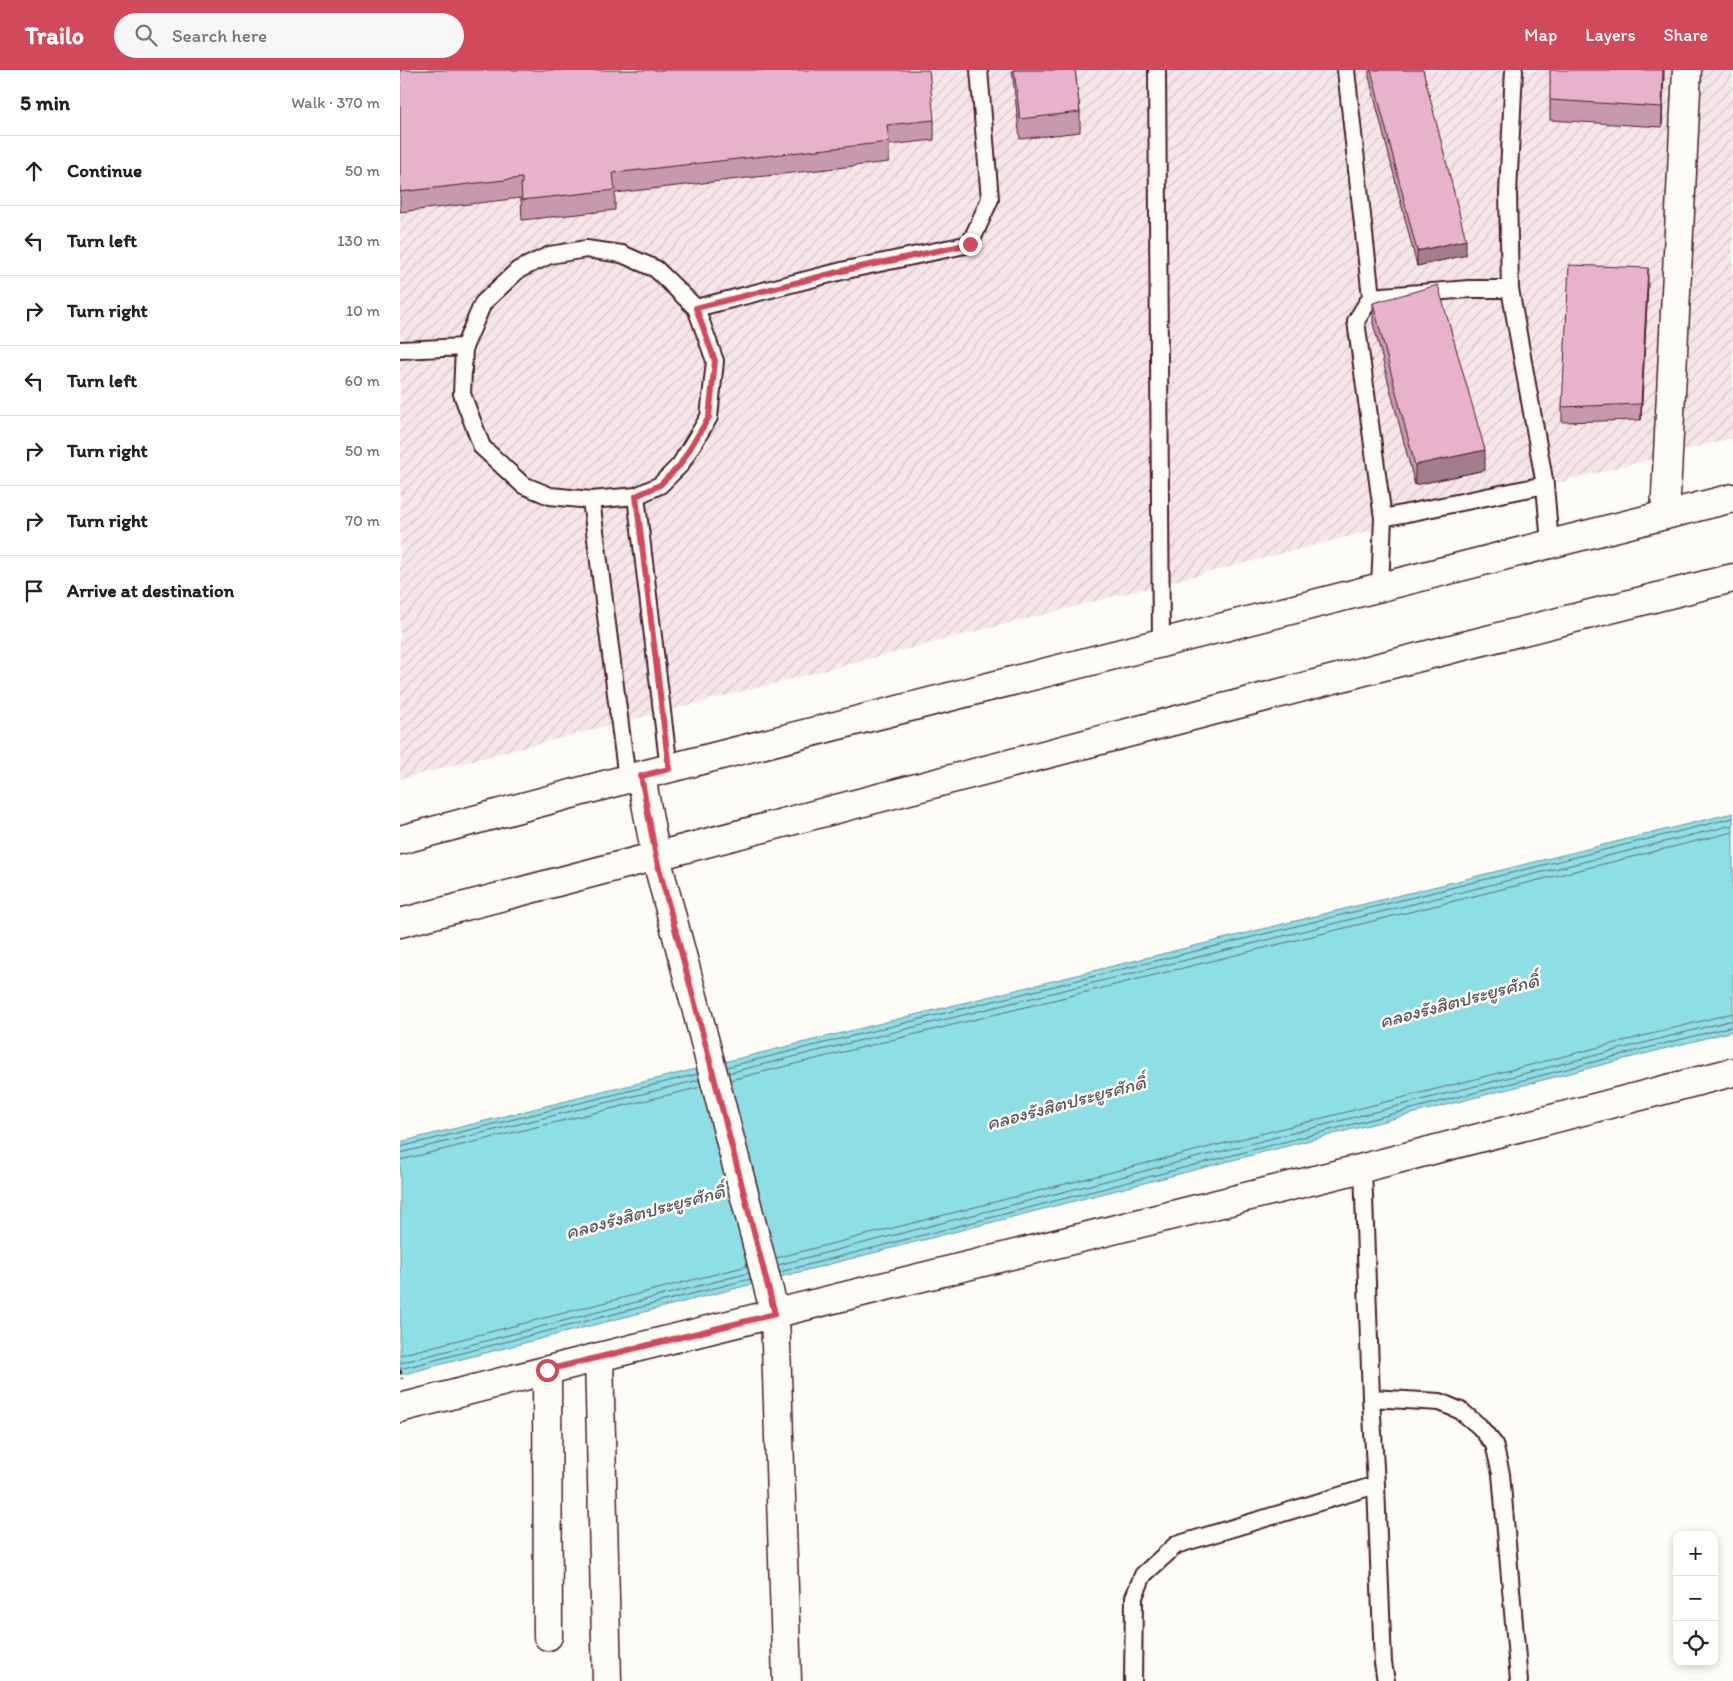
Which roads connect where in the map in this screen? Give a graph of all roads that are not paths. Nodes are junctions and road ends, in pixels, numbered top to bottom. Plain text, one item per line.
1 (979, 70) edge
2 (1157, 70) edge
3 (1346, 70) edge
4 (1514, 70) edge
5 (1686, 70) edge
6 (1510, 289) junction
7 (1371, 297) junction
8 (696, 308) junction
9 (464, 347) junction
10 (400, 350) edge
11 (1545, 485) junction
12 (636, 496) junction
13 (1733, 498) edge
14 (591, 500) junction
15 (1665, 515) junction
16 (1383, 518) junction
17 (1550, 544) junction
18 (1733, 578) edge
19 (1380, 588) junction
20 (1161, 643) junction
21 (669, 769) junction
22 (634, 778) junction
23 (400, 840) edge
24 (656, 857) junction
25 (400, 923) edge
26 (1733, 1072) edge
27 (1363, 1168) junction
28 (775, 1314) junction
29 (598, 1357) junction
30 (547, 1370) junction
31 (1371, 1398) junction
32 (400, 1408) edge
33 (1376, 1485) junction
34 (548, 1636) dead end
35 (606, 1681) edge
36 (787, 1681) edge
37 (1133, 1681) edge
38 (1386, 1681) edge
39 (1518, 1681) edge

1 - 8 lane
2 - 20 lane
3 - 7 lane
4 - 6 lane
5 - 15 street
6 - 7 lane
6 - 11 lane
7 - 16 lane
8 - 9 lane
8 - 12 lane
9 - 10 lane
9 - 14 lane
11 - 16 lane
11 - 17 lane
12 - 14 lane
12 - 21 lane
13 - 15 street
14 - 22 lane
15 - 17 street
16 - 19 lane
17 - 19 street
18 - 24 street
19 - 20 street
20 - 21 street
21 - 22 street
22 - 23 street
22 - 24 street
24 - 25 street
24 - 28 street
26 - 27 street
27 - 28 street
27 - 31 lane
28 - 29 street
28 - 36 street
29 - 30 street
29 - 35 street
30 - 32 street
30 - 34 street
31 - 33 lane
31 - 39 lane
33 - 37 lane
33 - 38 lane

